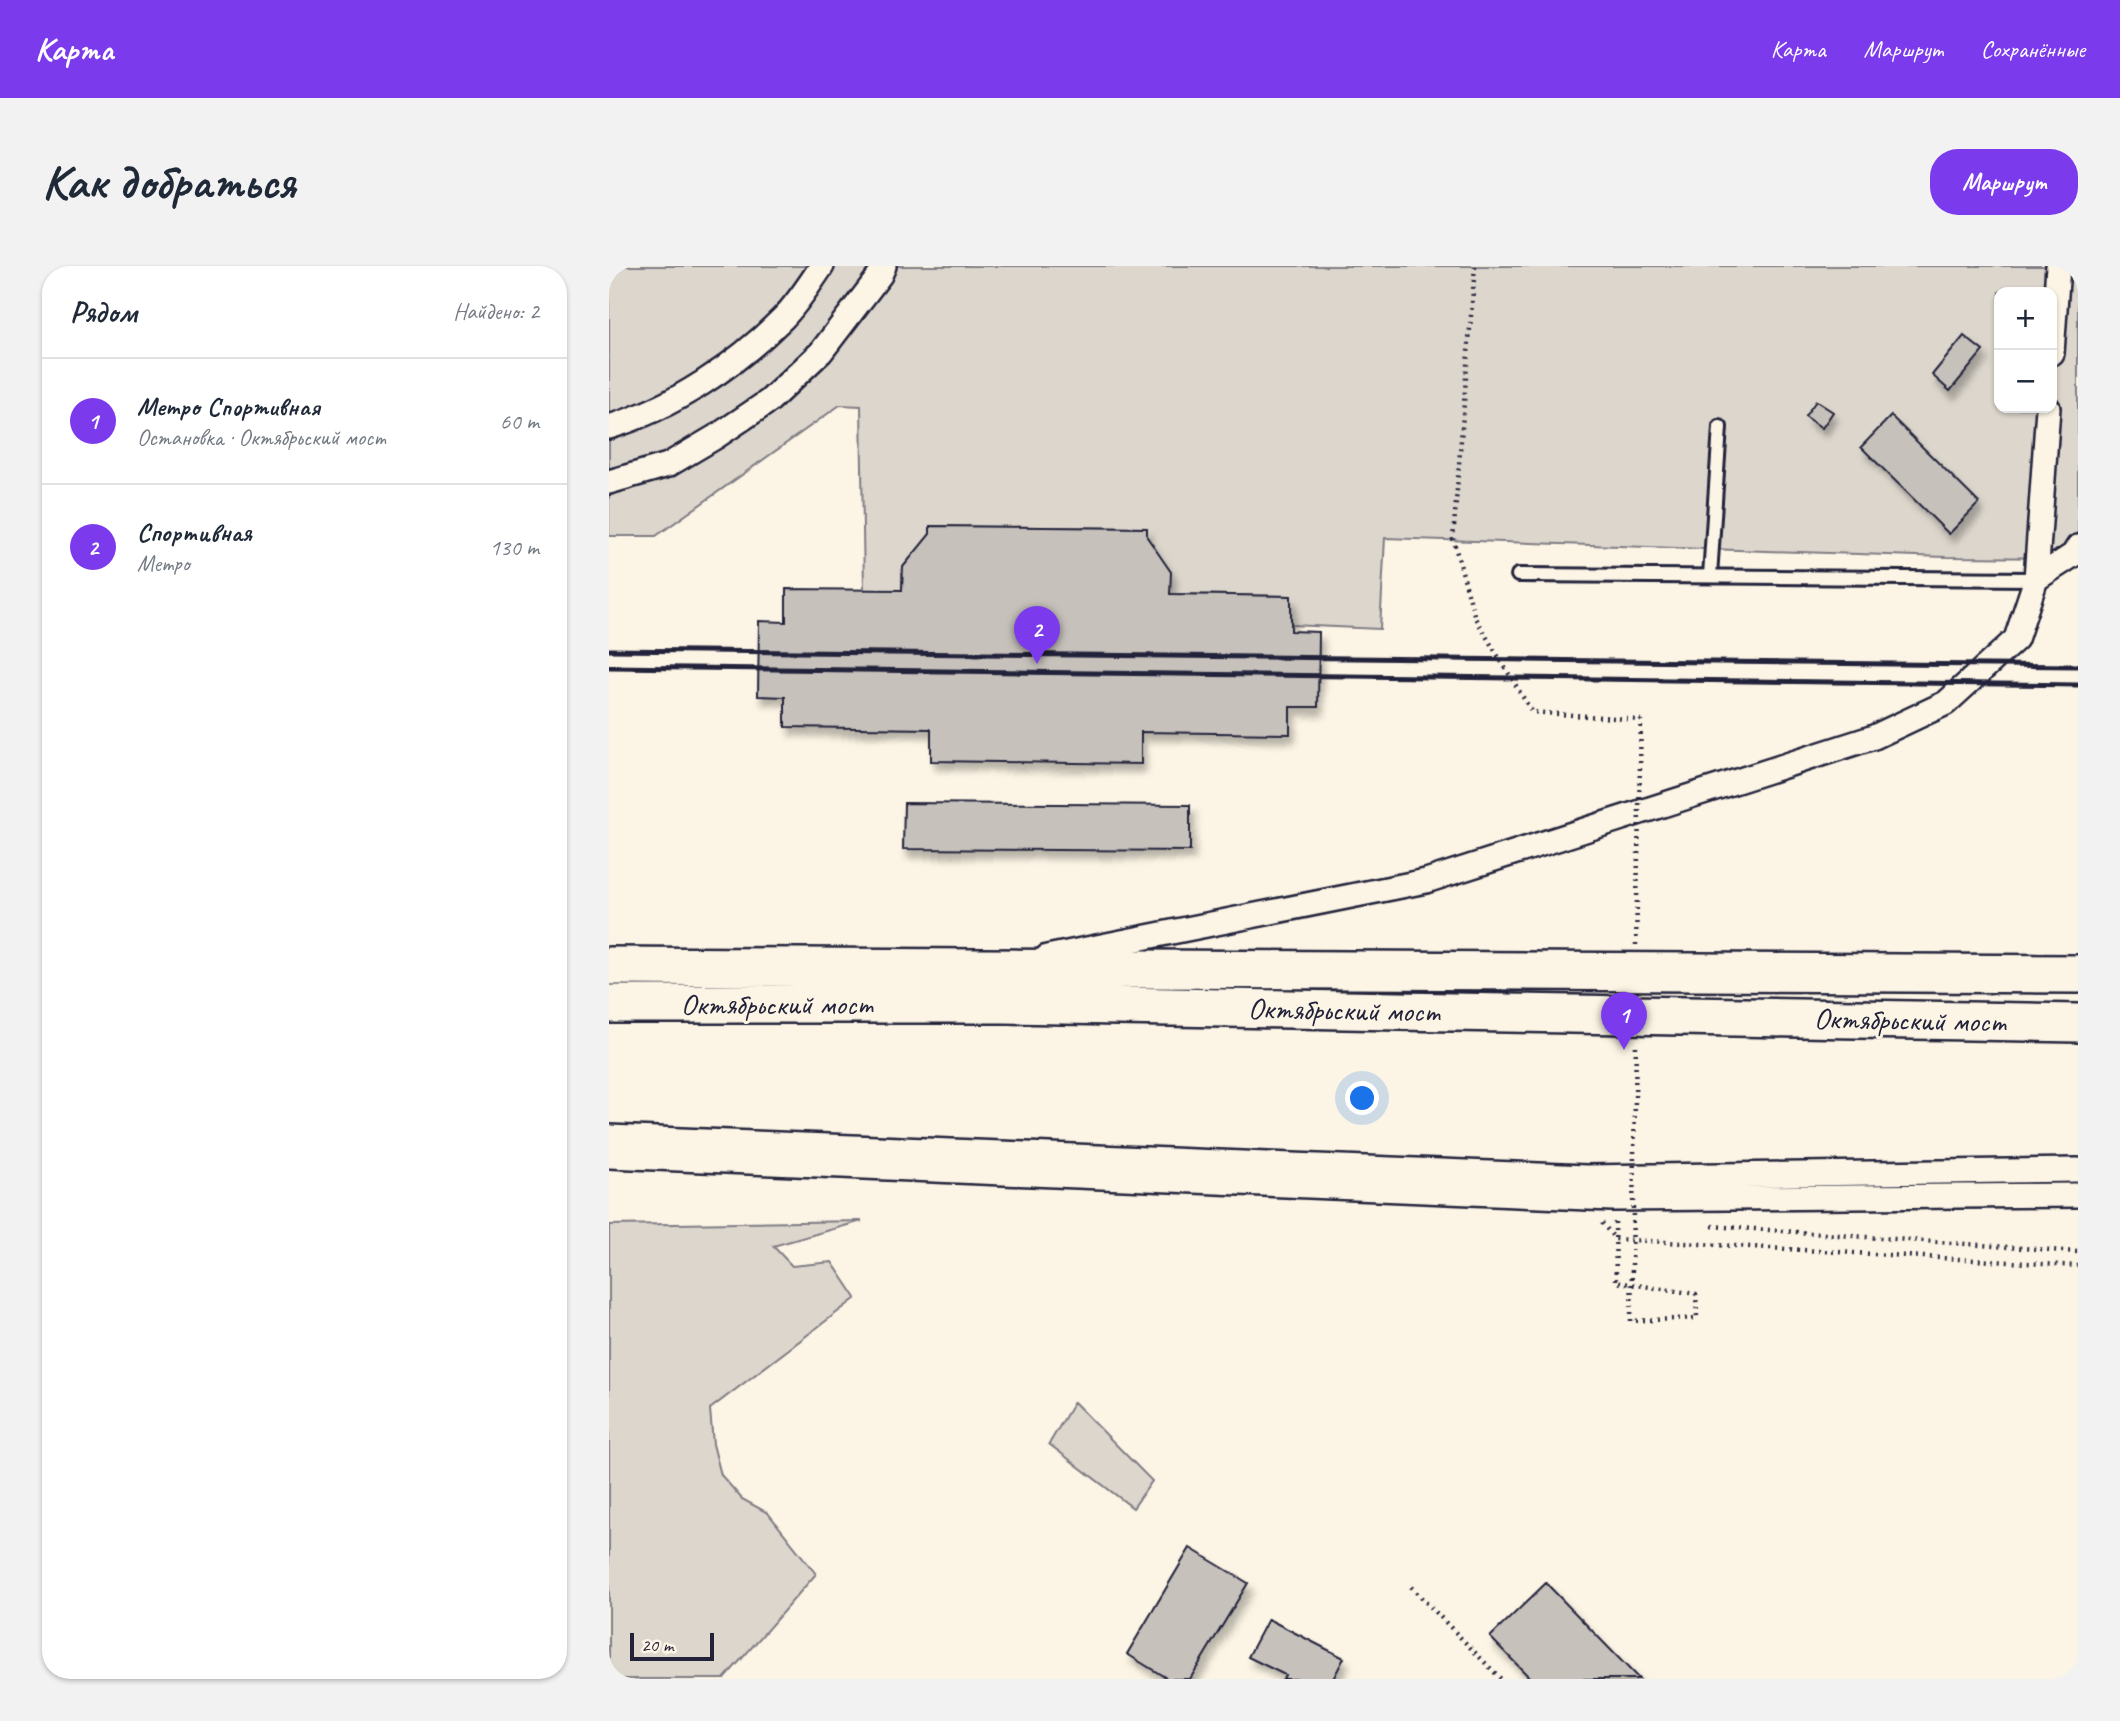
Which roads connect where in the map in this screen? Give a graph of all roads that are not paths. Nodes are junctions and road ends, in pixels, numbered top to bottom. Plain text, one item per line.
1 (822, 266) edge
2 (884, 266) edge
3 (2058, 266) edge
4 (2052, 350) edge
5 (2048, 413) edge
6 (609, 427) edge
7 (1720, 427) dead end
8 (609, 482) edge
9 (2078, 547) edge
10 (1518, 575) dead end
11 (1710, 576) junction
12 (2036, 579) junction
13 (609, 965) edge
14 (999, 966) junction
15 (2078, 974) edge
16 (609, 1004) edge
17 (2078, 1023) edge
18 (609, 1137) edge
19 (609, 1156) edge
20 (2078, 1170) edge
21 (2078, 1195) edge

1 - 6 street
2 - 8 street
3 - 4 street
5 - 12 street
7 - 11 lane
9 - 12 street
10 - 11 lane
11 - 12 lane
12 - 14 street
13 - 14 main road, Октябрьский мост
14 - 15 main road, Октябрьский мост
16 - 17 main road, Октябрьский мост
18 - 20 street
19 - 21 street

